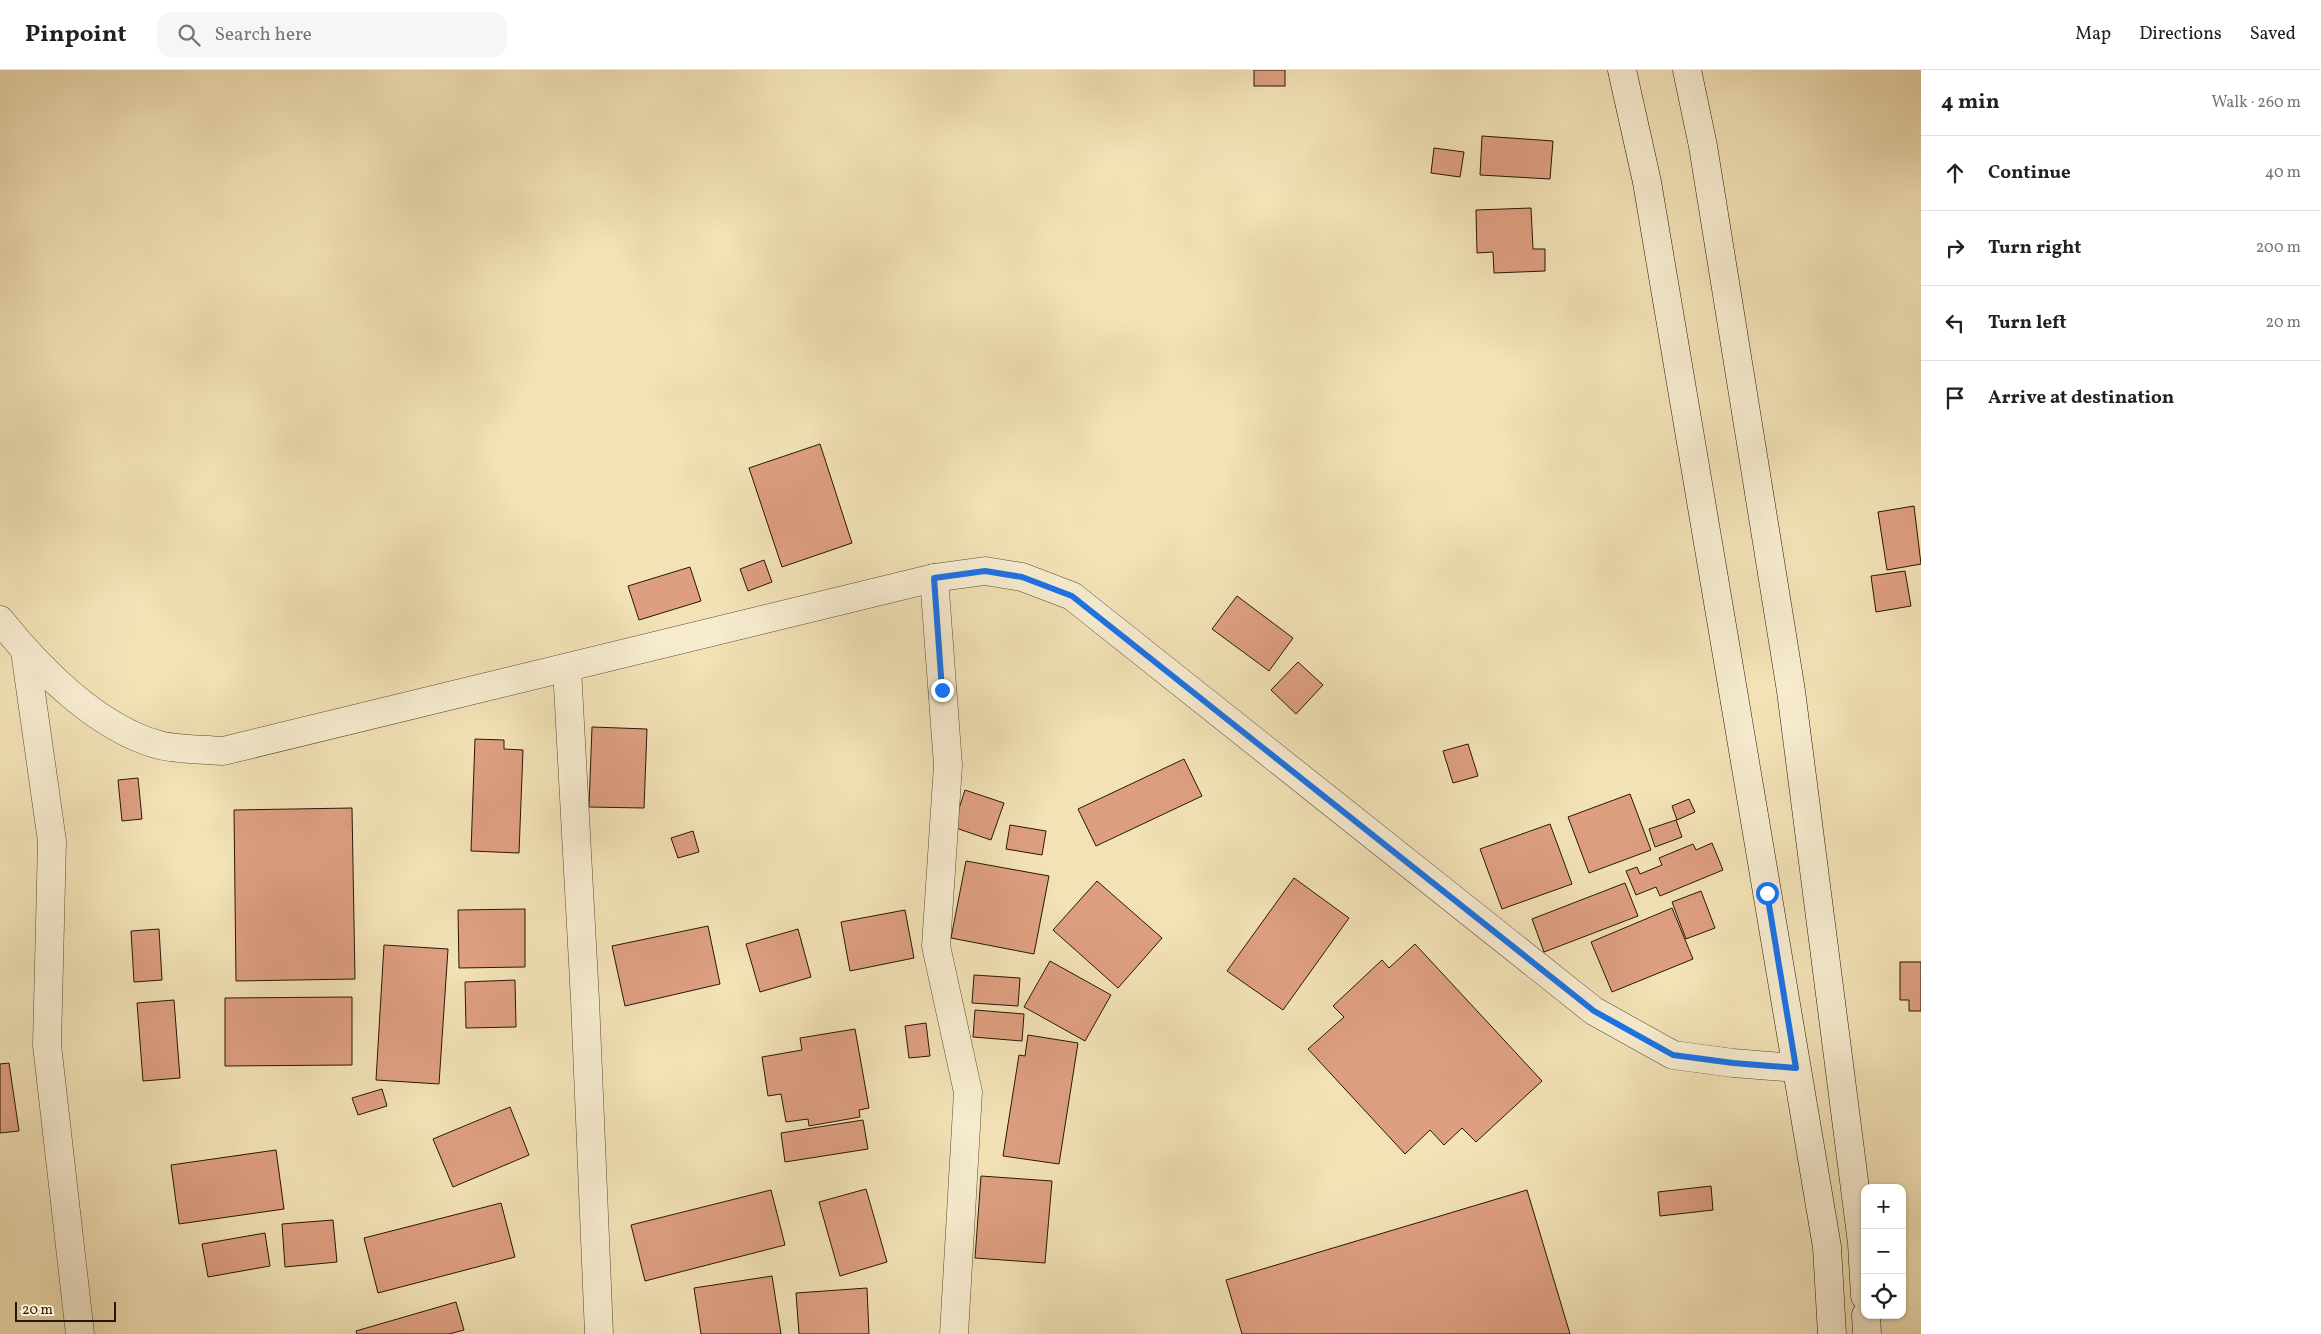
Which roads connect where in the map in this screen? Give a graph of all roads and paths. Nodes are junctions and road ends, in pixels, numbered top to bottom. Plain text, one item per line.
1 (1622, 70) edge
2 (1687, 70) edge
3 (934, 578) junction
4 (0, 620) edge
5 (24, 651) junction
6 (566, 668) junction
7 (1796, 1068) junction
8 (1864, 1274) edge
9 (1866, 1319) edge
10 (80, 1334) edge
11 (599, 1334) edge
12 (954, 1334) edge
13 (1832, 1334) edge
14 (1867, 1334) edge

1 - 7 street
2 - 8 street
3 - 6 street
3 - 7 street
3 - 12 street
4 - 5 street
5 - 6 street
5 - 10 street
6 - 11 street
7 - 13 street
9 - 14 street

